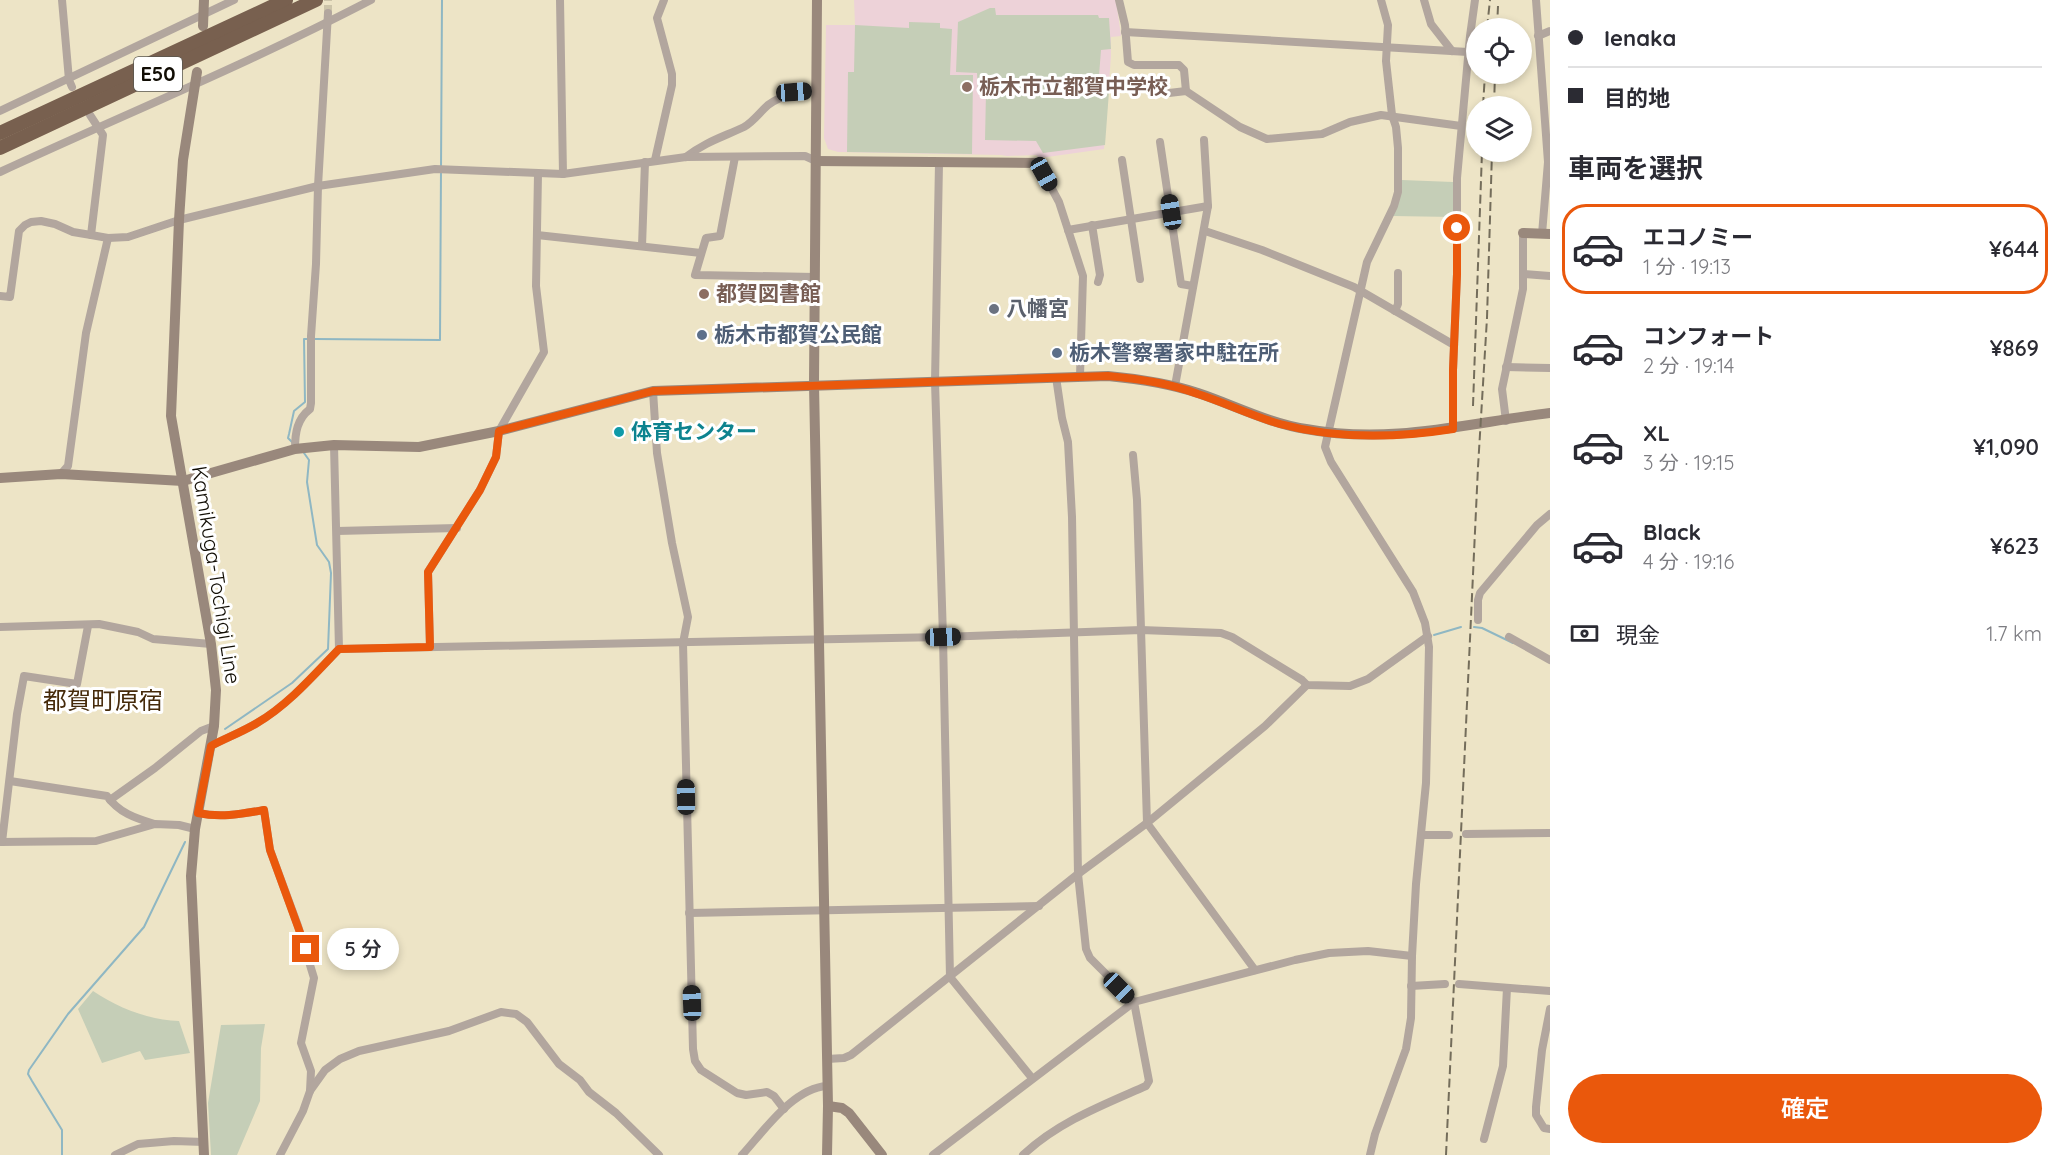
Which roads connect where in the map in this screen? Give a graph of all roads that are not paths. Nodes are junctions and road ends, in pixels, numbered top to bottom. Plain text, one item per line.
1 (62, 0) edge
2 (204, 0) edge
3 (234, 0) edge
4 (286, 0) edge
5 (316, 0) edge
6 (371, 0) edge
7 (561, 0) edge
8 (664, 0) edge
9 (817, 0) edge
10 (1119, 0) edge
11 (1381, 0) edge
12 (1424, 0) edge
13 (1475, 0) edge
14 (1536, 0) edge
15 (328, 13) tunnel mouth
16 (1473, 18) edge
17 (204, 21) junction
18 (326, 23) junction
19 (1125, 32) junction
20 (1550, 32) edge
21 (1538, 36) junction
22 (1386, 47) junction
23 (1452, 51) junction
24 (1466, 52) edge
25 (197, 72) dead end
26 (1466, 73) edge
27 (71, 83) junction
28 (195, 85) junction
29 (816, 90) junction
30 (1186, 91) junction
31 (1169, 93) dead end
32 (0, 111) edge
33 (1392, 115) junction
34 (90, 116) dead end
35 (99, 126) junction
36 (1461, 126) junction
37 (0, 133) edge
38 (1204, 140) dead end
39 (1160, 142) dead end
40 (0, 148) edge
41 (686, 157) junction
42 (735, 157) junction
43 (655, 160) junction
44 (1122, 160) dead end
45 (816, 161) junction
46 (645, 162) junction
47 (939, 163) junction
48 (1038, 163) joint
49 (1549, 168) edge
50 (0, 172) edge
51 (538, 174) junction
52 (563, 174) junction
53 (318, 186) junction
54 (1208, 206) junction
55 (1171, 212) junction
56 (1130, 219) junction
57 (178, 220) junction
58 (1092, 225) junction
59 (1068, 230) junction
60 (1204, 231) junction
61 (1523, 233) joint
62 (1546, 234) edge
63 (91, 235) junction
64 (537, 235) junction
65 (108, 238) junction
66 (642, 246) junction
67 (701, 253) junction
68 (1398, 273) dead end
69 (1523, 274) junction
70 (1550, 276) edge
71 (814, 277) junction
72 (1140, 279) dead end
73 (1098, 282) dead end
74 (1194, 286) junction
75 (1362, 291) junction
76 (0, 296) edge
77 (1395, 311) junction
78 (1454, 345) junction
79 (1506, 367) junction
80 (1550, 368) edge
81 (1080, 376) junction
82 (1056, 377) junction
83 (935, 382) junction
84 (814, 384) junction
85 (1175, 386) junction
86 (653, 391) junction
87 (1550, 413) edge
88 (1506, 421) junction
89 (1453, 429) junction
90 (499, 431) junction
91 (1327, 433) junction
92 (334, 446) junction
93 (295, 449) junction
94 (1133, 455) dead end
95 (61, 474) junction
96 (0, 478) edge
97 (183, 481) junction
98 (1550, 514) edge
99 (457, 528) junction
100 (337, 531) junction
101 (1478, 620) dead end
102 (88, 626) junction
103 (0, 627) edge
104 (1141, 630) junction
105 (1075, 632) junction
106 (1428, 636) junction
107 (943, 637) junction
108 (1509, 637) dead end
109 (818, 639) junction
110 (683, 643) junction
111 (211, 644) junction
112 (430, 647) junction
113 (339, 649) junction
114 (1550, 660) edge
115 (1307, 685) junction
116 (214, 726) junction
117 (211, 746) junction
118 (10, 781) junction
119 (110, 800) junction
120 (198, 813) junction
121 (1147, 823) junction
122 (155, 824) junction
123 (195, 829) junction
124 (1550, 833) edge
125 (1466, 834) dead end
126 (1421, 835) junction
127 (1449, 835) dead end
128 (1, 842) edge
129 (1078, 874) junction
130 (1039, 906) junction
131 (948, 907) junction
132 (824, 910) junction
133 (689, 913) junction
134 (1412, 956) junction
135 (1255, 970) junction
136 (950, 977) junction
137 (1445, 984) dead end
138 (1459, 984) dead end
139 (1412, 986) junction
140 (1507, 988) junction
141 (1550, 991) edge
142 (1134, 1002) junction
143 (1550, 1009) edge
144 (827, 1059) junction
145 (1032, 1078) junction
146 (827, 1086) junction
147 (310, 1091) junction
148 (828, 1106) junction
149 (784, 1109) junction
150 (1550, 1129) edge
151 (1484, 1139) dead end
152 (204, 1142) junction
153 (115, 1155) edge
154 (204, 1155) edge
155 (280, 1155) edge
156 (659, 1155) edge
157 (742, 1155) edge
158 (827, 1155) edge
159 (882, 1155) edge
160 (933, 1155) edge
161 (1023, 1155) edge
162 (1371, 1155) edge

1 - 27 street
2 - 17 street
3 - 17 street
4 - 37 highway, E50
5 - 40 highway, E50
6 - 18 street
7 - 52 street
8 - 43 street
9 - 29 street
10 - 19 street
11 - 22 street
12 - 23 street
13 - 16 street
14 - 21 street
15 - 18 street
17 - 27 street
18 - 28 street
18 - 53 street
19 - 22 street
19 - 30 street
20 - 21 street
21 - 49 street
22 - 23 street
22 - 33 street
23 - 24 street
25 - 28 street, Kamikuga-Tochigi Line
26 - 36 street
27 - 32 street
28 - 35 street
28 - 57 street, Kamikuga-Tochigi Line
29 - 41 street
29 - 45 street
30 - 31 street
30 - 33 street
33 - 36 street
33 - 75 street
34 - 35 street
35 - 50 street
35 - 63 street
36 - 78 street
38 - 54 street
39 - 55 street
41 - 42 street
41 - 43 street
42 - 45 street
42 - 67 street
43 - 46 street
44 - 56 street
45 - 47 street
45 - 71 street
46 - 52 street
46 - 66 street
47 - 48 street
47 - 83 street
48 - 59 street
49 - 62 street
51 - 52 street
51 - 53 street
51 - 64 street
53 - 57 street
53 - 93 street
54 - 55 street
54 - 60 street
55 - 56 street
55 - 74 street
56 - 58 street
56 - 72 street
57 - 65 street
57 - 97 street, Kamikuga-Tochigi Line
58 - 59 street
58 - 73 street
59 - 81 street
60 - 74 street
60 - 75 street
61 - 62 street
61 - 69 street
63 - 65 street
63 - 76 street
64 - 66 street
64 - 90 street
65 - 95 street
66 - 67 street
67 - 71 street
68 - 77 street
69 - 70 street
69 - 79 street
71 - 84 street
74 - 85 street
75 - 77 street
75 - 91 street
77 - 78 street
78 - 89 street
79 - 80 street
79 - 88 street
81 - 82 street
81 - 85 street
82 - 83 street
82 - 105 street
83 - 84 street
83 - 107 street
84 - 86 street
84 - 109 street
85 - 91 street
86 - 90 street
86 - 110 street
87 - 88 street
88 - 89 street
89 - 91 street
90 - 92 street
90 - 99 street
91 - 106 street
92 - 93 street
92 - 100 street
93 - 97 street
94 - 104 street
95 - 96 street
95 - 97 street
97 - 111 street, Kamikuga-Tochigi Line
98 - 101 street
99 - 100 street
99 - 112 street
100 - 113 street
102 - 103 street
102 - 111 street
102 - 118 street
104 - 105 street
104 - 115 street
104 - 121 street
105 - 107 street
105 - 129 street
106 - 115 street
106 - 126 street
107 - 109 street
107 - 131 street
108 - 114 street
109 - 110 street
109 - 132 street
110 - 112 street
110 - 133 street
111 - 116 street, Kamikuga-Tochigi Line
112 - 113 street
113 - 117 street
115 - 121 street
116 - 117 street, Kamikuga-Tochigi Line
116 - 119 street
117 - 120 street, Kamikuga-Tochigi Line
118 - 119 street
118 - 128 street
119 - 122 street
120 - 123 street, Kamikuga-Tochigi Line
120 - 147 street
121 - 129 street
121 - 135 street
122 - 123 street
122 - 128 street
123 - 152 street, Kamikuga-Tochigi Line
124 - 125 street
126 - 127 street
126 - 134 street
129 - 130 street
129 - 142 street
130 - 131 street
130 - 136 street
131 - 132 street
131 - 136 street
132 - 133 street
132 - 144 street
133 - 149 street
134 - 135 street
134 - 139 street
135 - 142 street
136 - 144 street
136 - 145 street
137 - 139 street
138 - 140 street
139 - 162 street
140 - 141 street
140 - 151 street
142 - 145 street
142 - 161 street
143 - 150 street
144 - 146 street
145 - 160 street
146 - 148 street
146 - 149 street
147 - 155 street
147 - 156 street
148 - 158 street
148 - 159 street
149 - 157 street
152 - 153 street
152 - 154 street, Kamikuga-Tochigi Line

